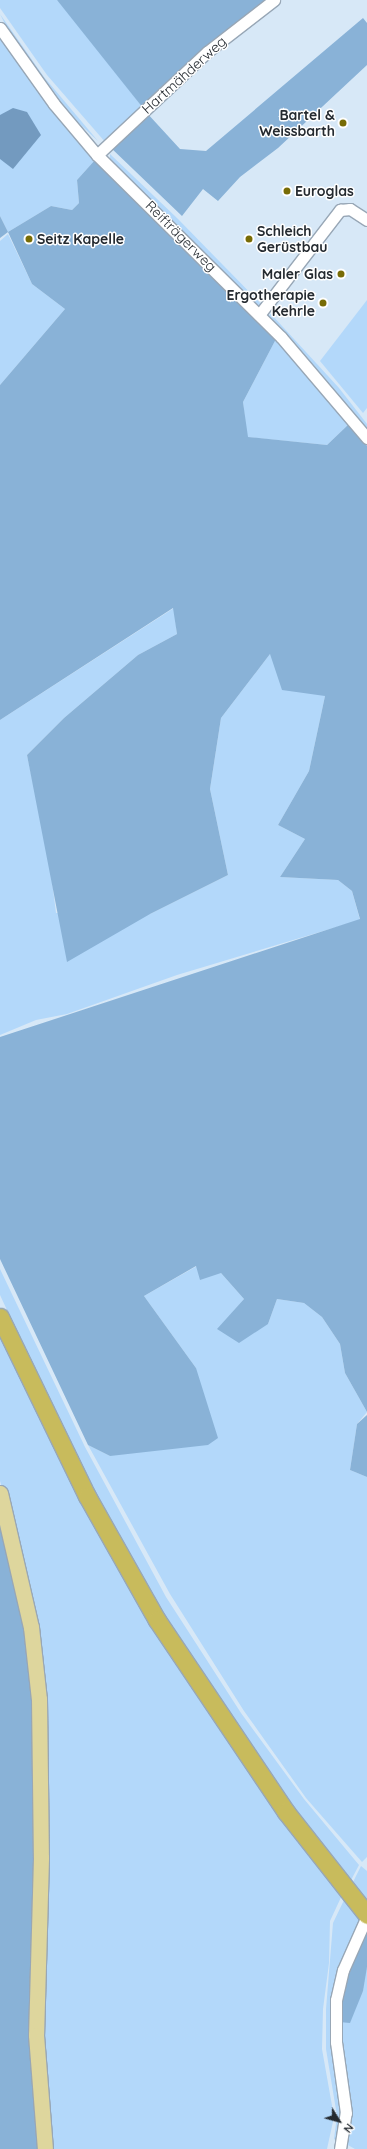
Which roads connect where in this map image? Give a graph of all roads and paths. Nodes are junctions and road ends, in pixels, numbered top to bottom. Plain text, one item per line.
1 (274, 0) edge
2 (0, 28) edge
3 (97, 155) junction
4 (367, 220) edge
5 (259, 315) junction
6 (367, 438) edge
7 (0, 1317) edge
8 (0, 1493) edge
9 (367, 1915) edge
10 (45, 2149) edge
11 (340, 2149) edge

1 - 3 street, Hartmähderweg
2 - 3 street, Reifträgerweg
3 - 5 street, Reifträgerweg
4 - 5 street
5 - 6 street, Reifträgerweg
7 - 9 highway
8 - 10 main road
9 - 11 street

